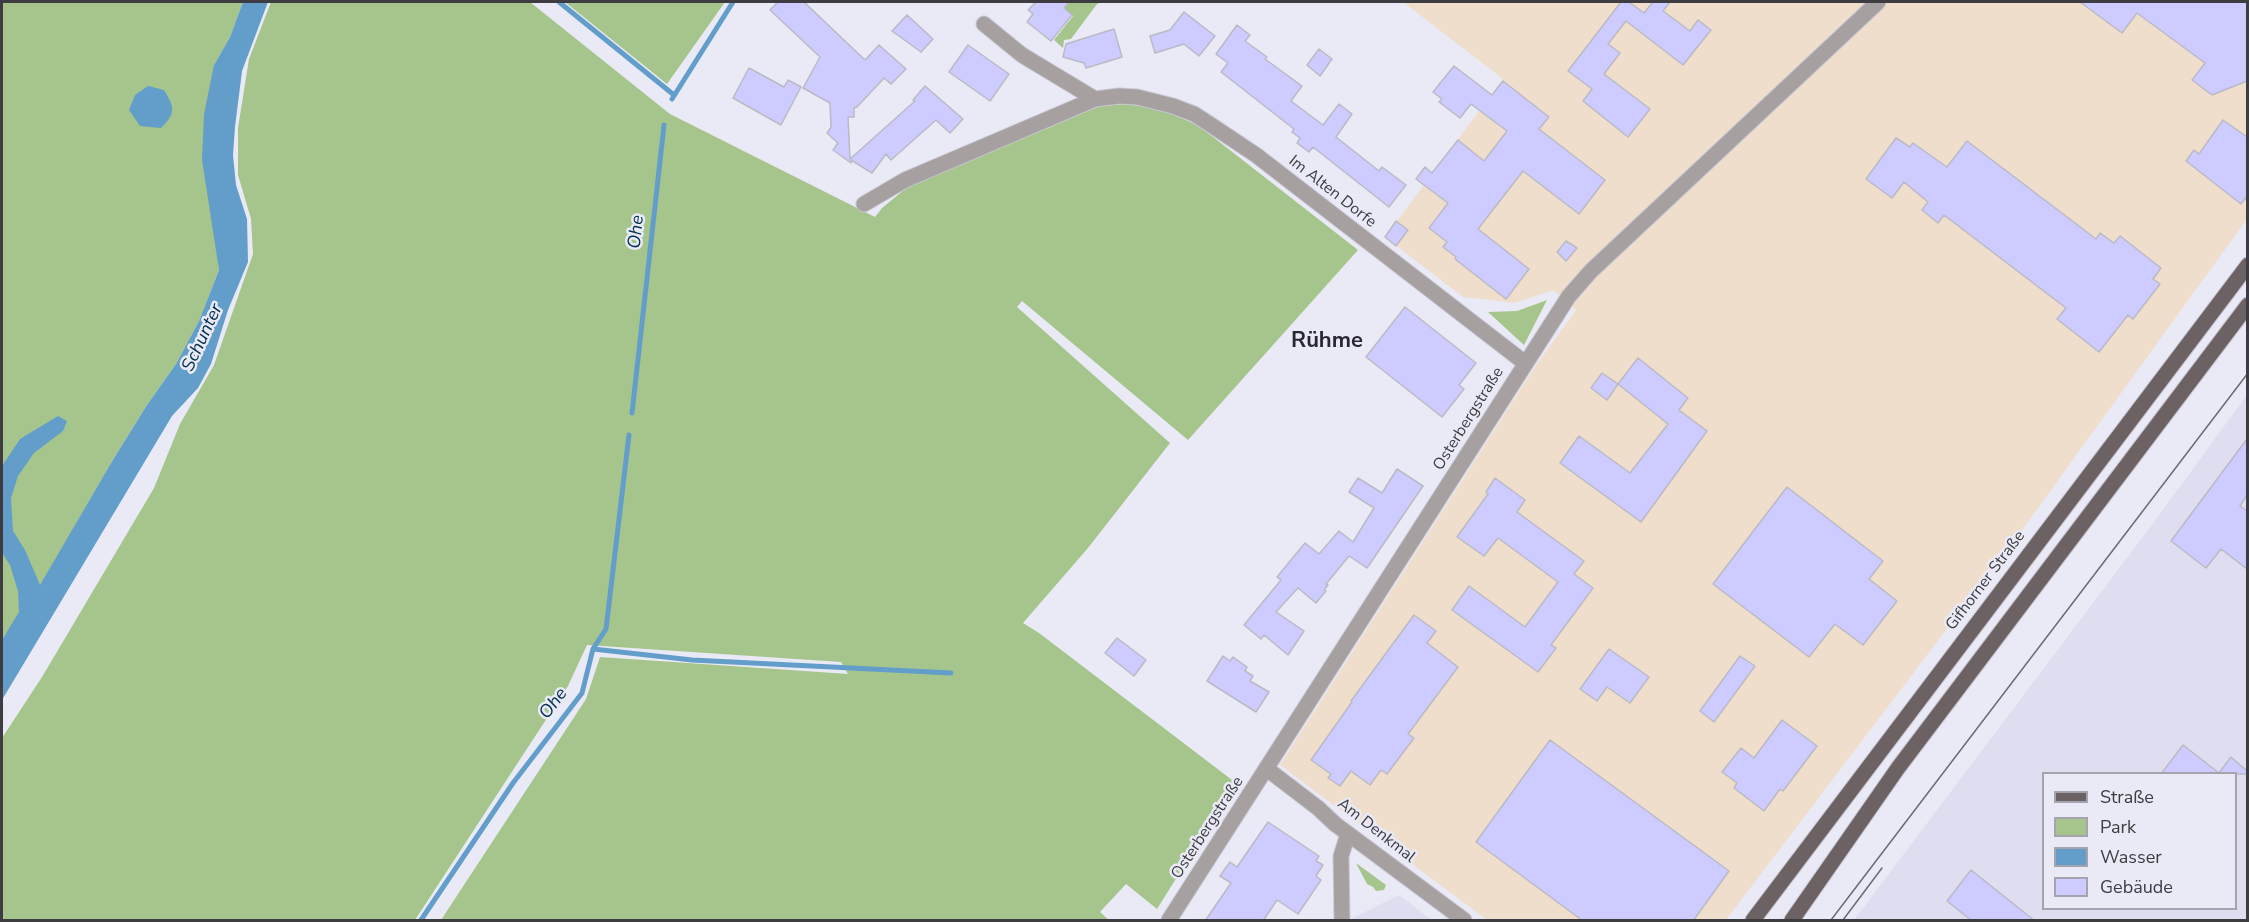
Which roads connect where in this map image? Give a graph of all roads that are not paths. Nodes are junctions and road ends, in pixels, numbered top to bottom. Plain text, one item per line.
1 (1878, 2) edge
2 (984, 24) dead end
3 (1095, 99) junction
4 (864, 204) dead end
5 (2247, 265) edge
6 (2247, 305) edge
7 (1525, 363) junction
8 (1267, 769) junction
9 (1348, 834) junction
10 (1169, 921) edge
11 (1342, 921) edge
12 (1464, 921) edge
13 (1753, 921) edge
14 (1792, 921) edge

1 - 7 street, Osterbergstraße
2 - 3 street
3 - 4 street, Im Alten Dorfe
3 - 7 street, Im Alten Dorfe
5 - 13 main road, Gifhorner Straße
6 - 14 main road
7 - 8 street, Osterbergstraße
8 - 9 street, Am Denkmal
8 - 10 street, Osterbergstraße
9 - 11 street
9 - 12 street, Am Denkmal

